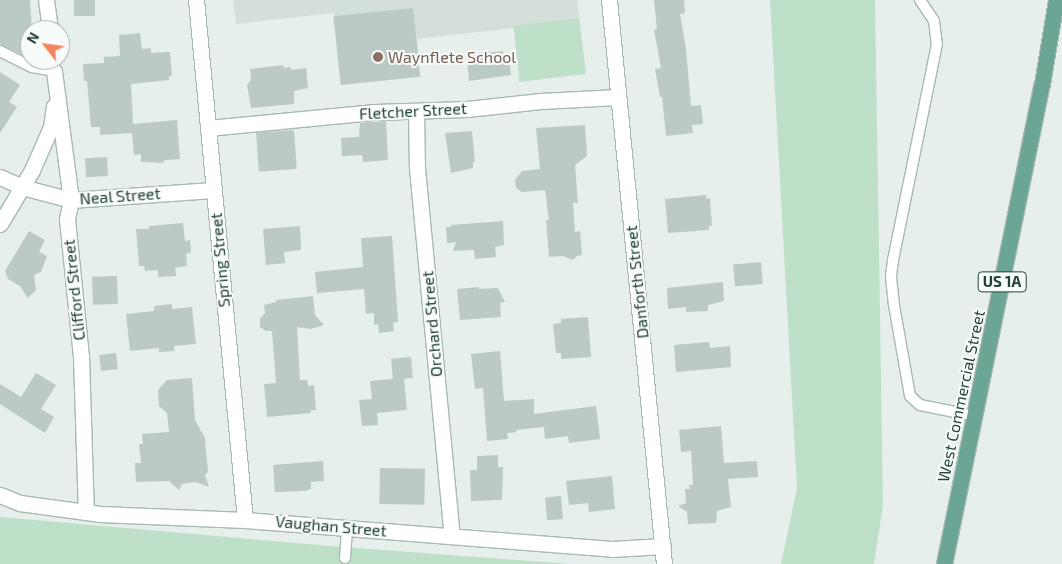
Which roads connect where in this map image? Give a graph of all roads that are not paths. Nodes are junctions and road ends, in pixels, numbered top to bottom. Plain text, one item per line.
1 (46, 0) edge
2 (196, 0) edge
3 (609, 0) edge
4 (920, 0) edge
5 (1056, 0) edge
6 (49, 20) edge
7 (0, 51) edge
8 (20, 61) edge
9 (54, 70) edge
10 (55, 70) edge
11 (618, 98) junction
12 (416, 112) junction
13 (208, 128) junction
14 (0, 176) edge
15 (22, 187) junction
16 (214, 190) junction
17 (71, 200) junction
18 (0, 224) edge
19 (975, 416) junction
20 (0, 495) edge
21 (86, 511) junction
22 (245, 520) junction
23 (347, 528) junction
24 (452, 536) junction
25 (663, 546) junction
26 (612, 557) edge
27 (345, 558) dead end
28 (664, 564) edge
29 (944, 564) edge

1 - 6 street
2 - 13 street, Spring Street
3 - 11 street, Danforth Street
4 - 19 lane
5 - 19 main road, West Commercial Street / US 1A
7 - 8 lane
9 - 15 street
10 - 17 street, Clifford Street
11 - 12 street, Fletcher Street
11 - 25 street, Danforth Street
12 - 13 street, Fletcher Street
12 - 24 street, Orchard Street
13 - 16 street, Spring Street
14 - 15 street, Neal Street
15 - 17 street, Neal Street
15 - 18 street
16 - 17 street, Neal Street
16 - 22 street, Spring Street
17 - 21 street, Clifford Street
19 - 29 main road, West Commercial Street / US 1A
20 - 21 street, Vaughan Street
21 - 22 street, Vaughan Street
22 - 23 street, Vaughan Street
23 - 24 street, Vaughan Street
23 - 27 lane
24 - 26 street, Vaughan Street
25 - 26 street, Vaughan Street
25 - 28 street, Danforth Street

